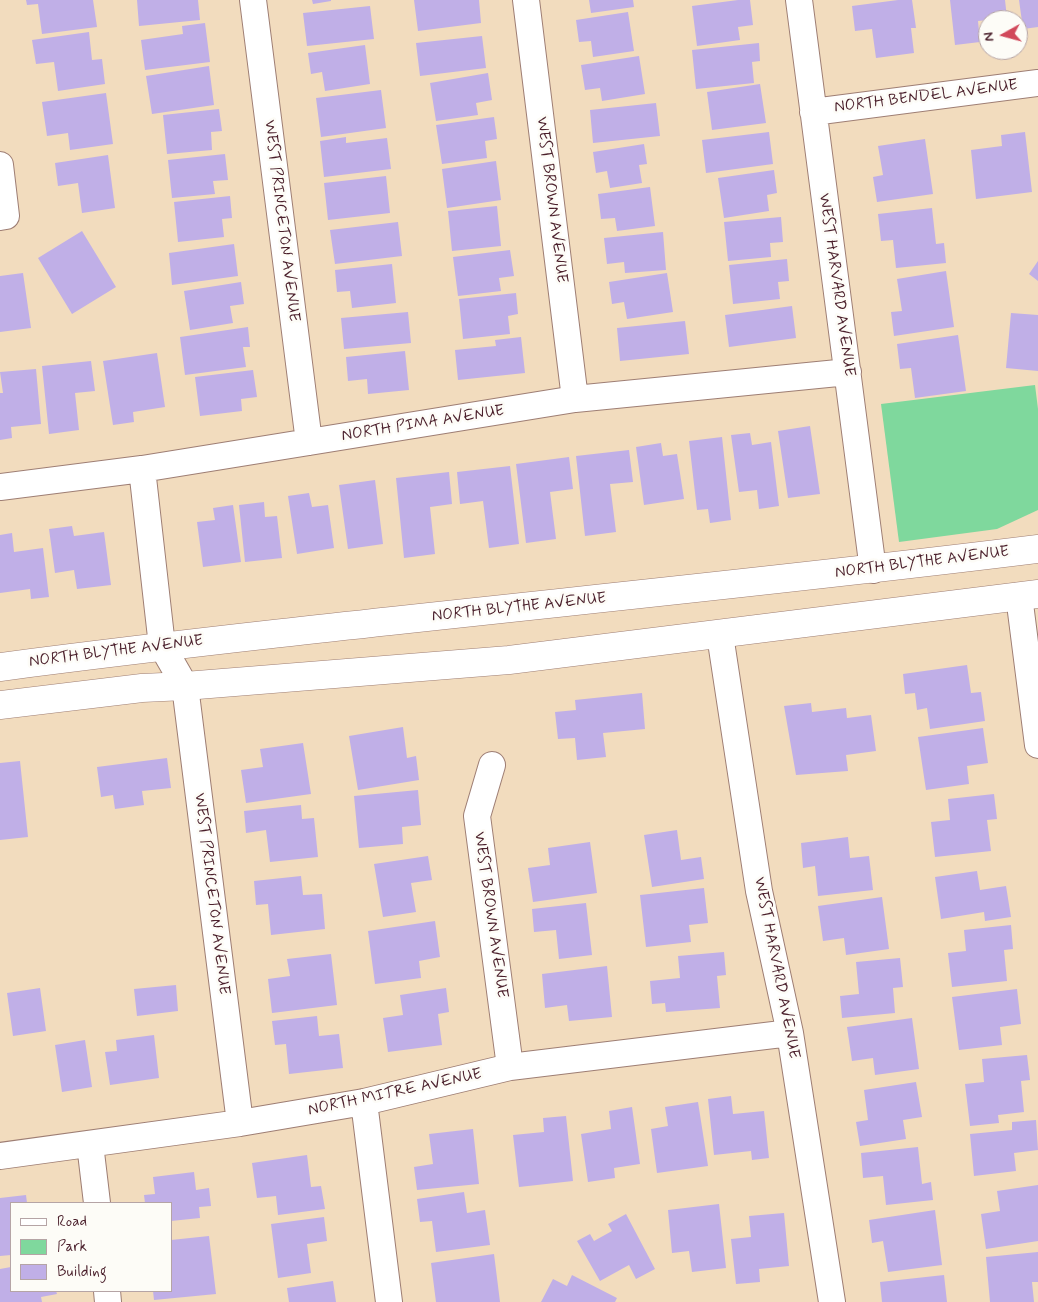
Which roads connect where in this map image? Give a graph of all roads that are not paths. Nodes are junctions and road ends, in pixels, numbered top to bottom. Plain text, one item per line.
1 (253, 0) edge
2 (526, 0) edge
3 (799, 0) edge
4 (1038, 83) edge
5 (813, 112) junction
6 (0, 165) edge
7 (3, 217) edge
8 (848, 372) junction
9 (575, 400) junction
10 (309, 442) junction
11 (142, 469) junction
12 (0, 487) edge
13 (1038, 549) edge
14 (873, 570) junction
15 (1029, 595) edge
16 (720, 635) junction
17 (174, 666) junction
18 (0, 667) edge
19 (0, 705) edge
20 (1038, 745) edge
21 (492, 765) dead end
22 (790, 1033) junction
23 (510, 1067) junction
24 (364, 1102) junction
25 (240, 1123) junction
26 (90, 1144) junction
27 (0, 1156) edge
28 (97, 1202) edge
29 (389, 1302) edge
30 (832, 1302) edge

1 - 10 street, WEST PRINCETON AVENUE
2 - 9 street, WEST BROWN AVENUE
3 - 5 street, WEST HARVARD AVENUE
4 - 5 street, NORTH BENDEL AVENUE
5 - 8 street, WEST HARVARD AVENUE
6 - 7 street
8 - 9 street, NORTH PIMA AVENUE
8 - 14 street, WEST HARVARD AVENUE
9 - 10 street, NORTH PIMA AVENUE
10 - 11 street, NORTH PIMA AVENUE
11 - 12 street, NORTH PIMA AVENUE
11 - 17 street, WEST PRINCETON AVENUE
13 - 14 street, NORTH BLYTHE AVENUE
14 - 17 street, NORTH BLYTHE AVENUE
15 - 16 street, NORTH BLYTHE AVENUE
15 - 20 street
16 - 17 street, NORTH BLYTHE AVENUE
16 - 22 street, WEST HARVARD AVENUE
17 - 18 street, NORTH BLYTHE AVENUE
17 - 19 street, NORTH BLYTHE AVENUE
17 - 25 street, WEST PRINCETON AVENUE
21 - 23 street, WEST BROWN AVENUE
22 - 23 street, NORTH MITRE AVENUE
22 - 30 street, WEST HARVARD AVENUE
23 - 24 street, NORTH MITRE AVENUE
24 - 25 street, NORTH MITRE AVENUE
24 - 29 street
25 - 26 street, NORTH MITRE AVENUE
26 - 27 street, NORTH MITRE AVENUE
26 - 28 street

